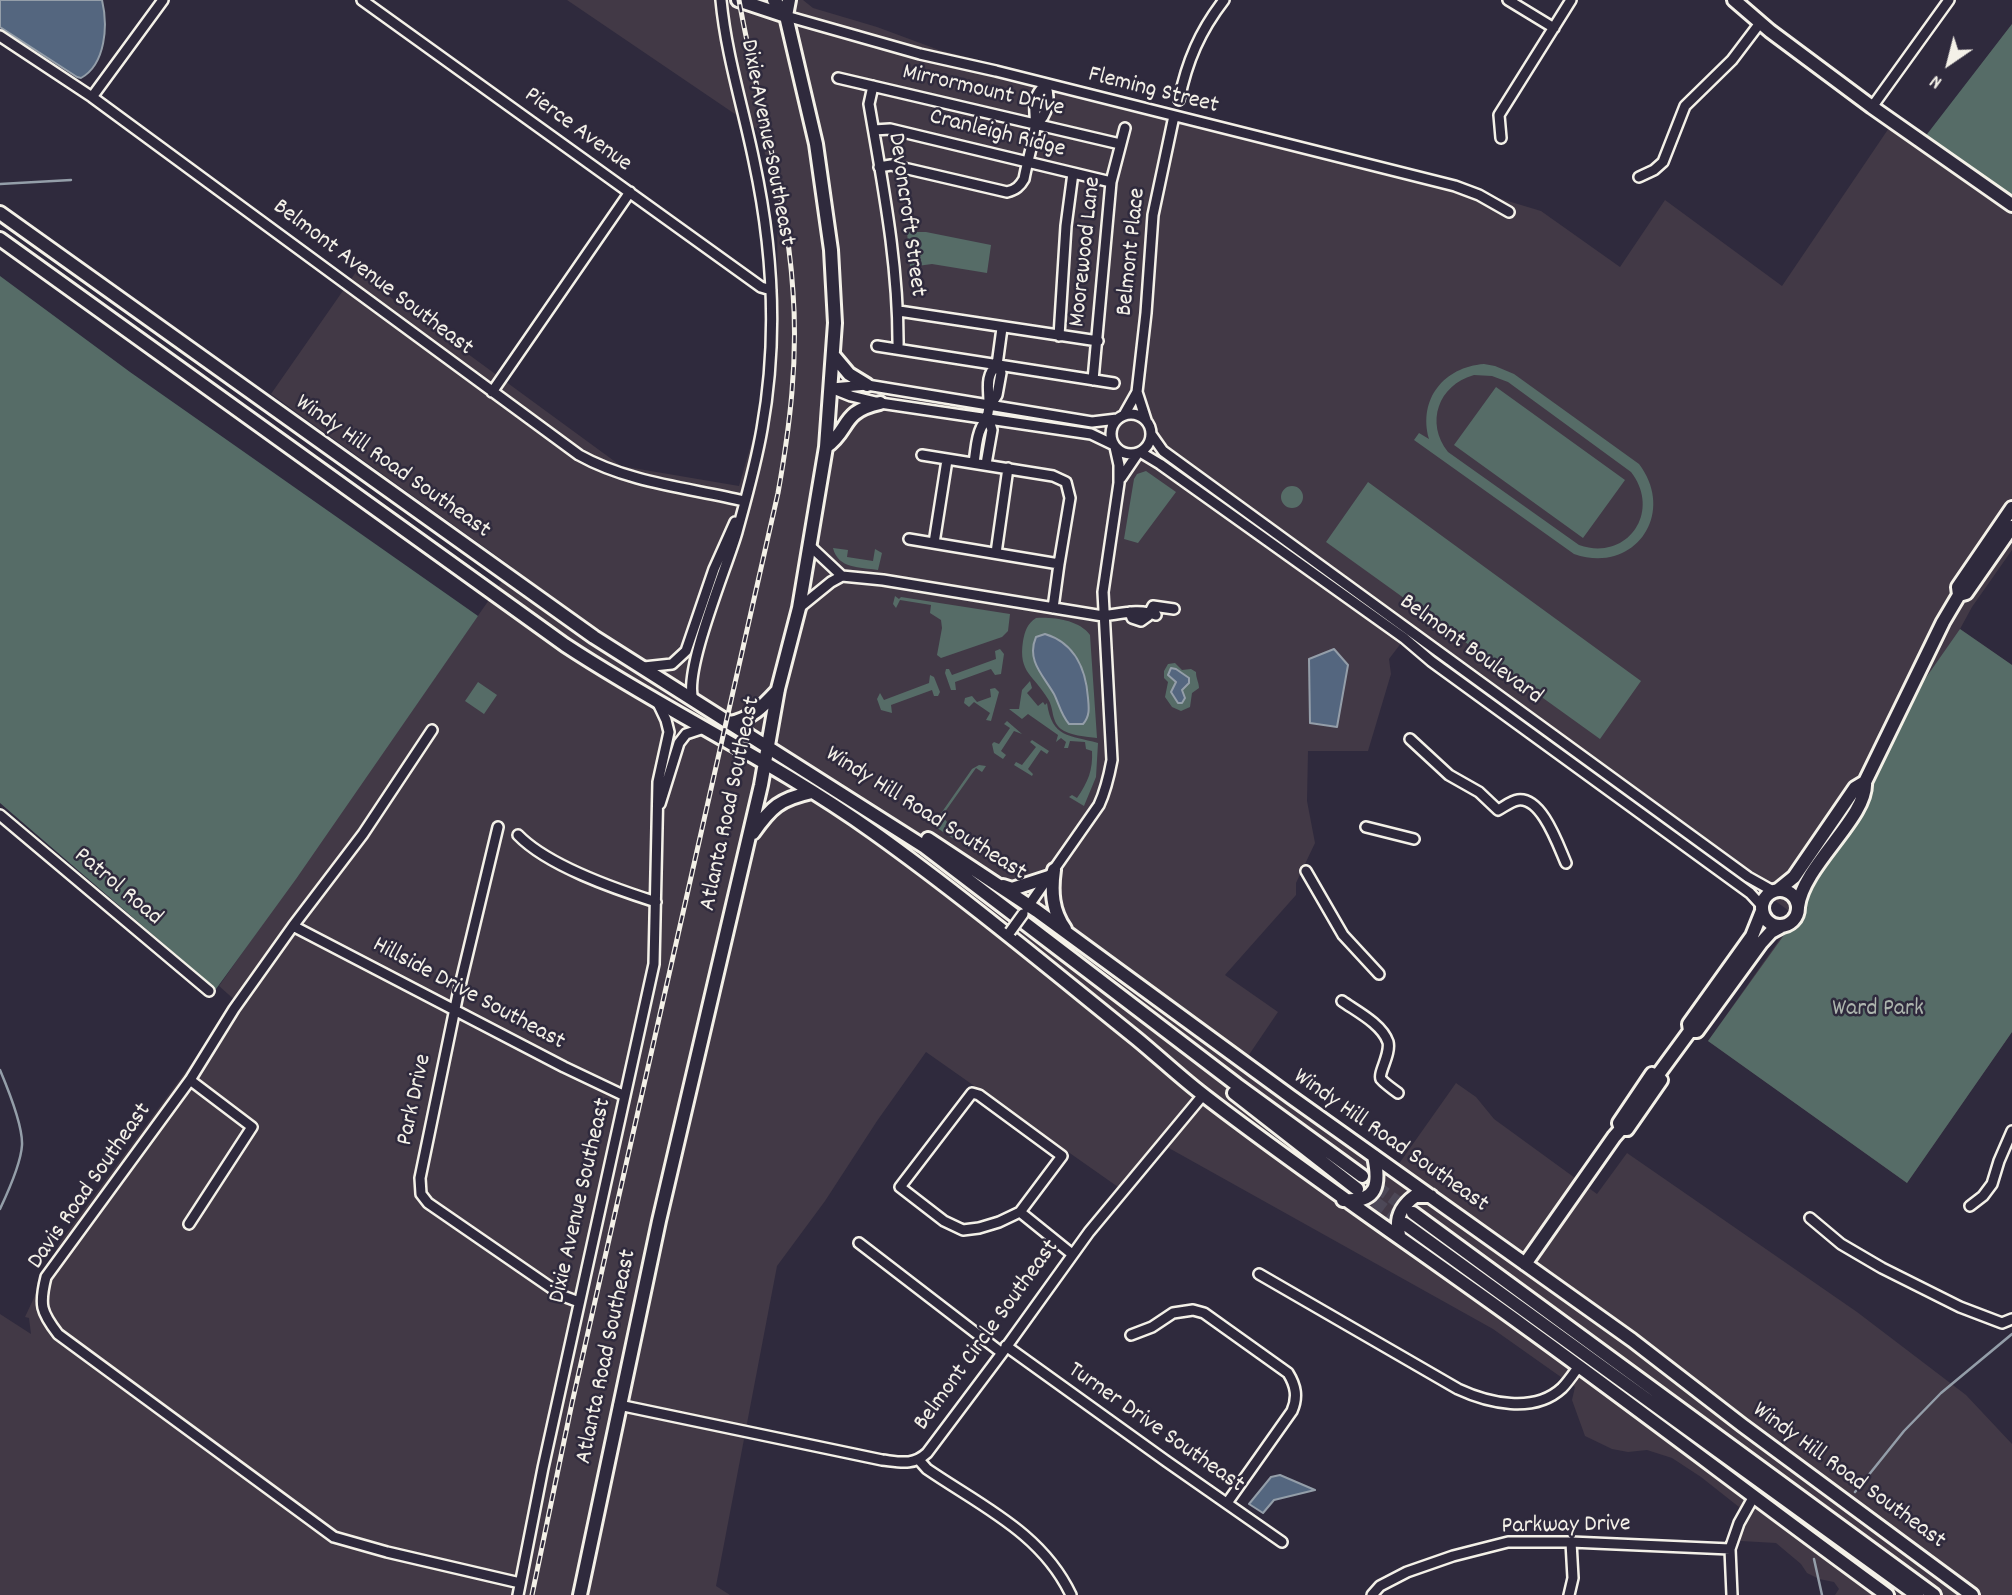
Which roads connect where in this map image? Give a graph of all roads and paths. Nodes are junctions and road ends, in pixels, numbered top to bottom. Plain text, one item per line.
1 (163, 0) edge
2 (362, 0) edge
3 (721, 0) edge
4 (774, 0) edge
5 (789, 0) edge
6 (1224, 0) edge
7 (1508, 0) edge
8 (1572, 0) edge
9 (1734, 0) edge
10 (1949, 0) edge
11 (747, 1) edge
12 (786, 16) junction
13 (1760, 23) junction
14 (1554, 28) junction
15 (0, 36) edge
16 (838, 78) dead end
17 (1045, 85) junction
18 (873, 86) junction
19 (92, 97) junction
20 (1179, 100) dead end
21 (1872, 107) junction
22 (1174, 116) junction
23 (1036, 124) junction
24 (1125, 128) dead end
25 (874, 130) junction
26 (1501, 138) dead end
27 (1120, 144) junction
28 (1027, 162) junction
29 (879, 167) junction
30 (1073, 173) junction
31 (1639, 177) dead end
32 (1111, 182) junction
33 (630, 192) junction
34 (2012, 205) edge
35 (1509, 212) dead end
36 (0, 213) edge
37 (0, 239) edge
38 (771, 290) junction
39 (899, 311) junction
40 (1002, 328) junction
41 (1059, 336) junction
42 (1098, 341) junction
43 (877, 346) dead end
44 (898, 349) junction
45 (833, 355) junction
46 (997, 365) junction
47 (1093, 380) junction
48 (1114, 383) dead end
49 (867, 385) junction
50 (831, 388) junction
51 (492, 392) junction
52 (1137, 392) junction
53 (880, 403) junction
54 (990, 406) junction
55 (988, 417) junction
56 (1121, 417) junction
57 (1146, 420) junction
58 (1151, 433) junction
59 (1114, 446) junction
60 (826, 447) junction
61 (1139, 453) junction
62 (922, 455) dead end
63 (947, 460) junction
64 (974, 462) junction
65 (986, 464) junction
66 (1008, 468) junction
67 (1119, 483) junction
68 (744, 501) junction
69 (2012, 508) edge
70 (2012, 527) edge
71 (909, 539) dead end
72 (934, 543) junction
73 (810, 546) junction
74 (996, 553) junction
75 (1059, 564) junction
76 (842, 576) junction
77 (1959, 595) junction
78 (799, 608) junction
79 (1053, 608) junction
80 (1174, 608) dead end
81 (1103, 616) junction
82 (640, 667) junction
83 (778, 689) junction
84 (693, 700) junction
85 (657, 701) junction
86 (730, 723) junction
87 (704, 728) junction
88 (432, 730) dead end
89 (1410, 739) dead end
90 (768, 745) junction
91 (765, 764) junction
92 (1864, 782) junction
93 (812, 792) junction
94 (657, 812) junction
95 (0, 815) edge
96 (498, 827) dead end
97 (1366, 827) dead end
98 (518, 835) dead end
99 (1414, 839) dead end
100 (749, 840) junction
101 (1566, 863) dead end
102 (1306, 872) dead end
103 (1052, 873) junction
104 (999, 886) junction
105 (1776, 891) junction
106 (656, 902) junction
107 (1798, 907) junction
108 (1762, 908) junction
109 (1026, 910) junction
110 (293, 926) junction
111 (1783, 926) junction
112 (1009, 934) junction
113 (1070, 935) junction
114 (1378, 974) dead end
115 (209, 990) dead end
116 (1342, 1001) dead end
117 (454, 1009) junction
118 (1690, 1031) junction
119 (190, 1080) junction
120 (1398, 1093) dead end
121 (1203, 1095) junction
122 (625, 1096) junction
123 (2012, 1131) edge
124 (1374, 1156) junction
125 (1431, 1196) junction
126 (1343, 1200) junction
127 (1970, 1206) dead end
128 (1020, 1212) junction
129 (1810, 1217) dead end
130 (189, 1224) dead end
131 (1402, 1241) junction
132 (859, 1243) dead end
133 (1072, 1254) junction
134 (1525, 1264) junction
135 (1259, 1274) dead end
136 (579, 1302) junction
137 (2012, 1319) edge
138 (1131, 1335) dead end
139 (1004, 1349) junction
140 (1579, 1366) junction
141 (619, 1405) junction
142 (919, 1460) junction
143 (1753, 1498) junction
144 (1227, 1503) junction
145 (1282, 1542) dead end
146 (1571, 1542) junction
147 (1730, 1549) junction
148 (520, 1583) junction
149 (518, 1595) edge
150 (580, 1595) edge
151 (1071, 1595) edge
152 (1372, 1595) edge
153 (1569, 1595) edge
154 (1732, 1595) edge
155 (1887, 1595) edge
156 (1917, 1595) edge
157 (1934, 1595) edge
158 (1972, 1595) edge

1 - 19 street
2 - 33 street, Pierce Avenue
3 - 38 street, Dixie Avenue Southeast
4 - 12 main road, Atlanta Road Southeast
5 - 12 main road, Atlanta Road Southeast
6 - 20 street
7 - 14 street
8 - 14 street
9 - 13 main road
10 - 21 street
11 - 12 main road
12 - 17 street, Fleming Street
12 - 45 main road, Atlanta Road Southeast
13 - 21 main road
13 - 31 street
14 - 26 street
15 - 19 street, Belmont Avenue Southeast
16 - 18 street, Mirrormount Drive
17 - 22 street, Fleming Street
17 - 23 street
18 - 23 street, Mirrormount Drive
18 - 25 street, Devoncroft Street
19 - 51 street, Belmont Avenue Southeast
21 - 34 main road
22 - 35 street, Fleming Street
22 - 52 street, Belmont Place
23 - 27 street, Mirrormount Drive
23 - 28 street
24 - 27 street, Moorewood Lane
25 - 28 street, Cranleigh Ridge
25 - 29 street, Devoncroft Street
27 - 32 street, Moorewood Lane
28 - 29 street
28 - 30 street, Cranleigh Ridge
29 - 39 street, Devoncroft Street
30 - 32 street, Cranleigh Ridge
30 - 41 street
32 - 42 street, Moorewood Lane
33 - 38 street, Pierce Avenue
33 - 51 street
36 - 82 main road, Windy Hill Road Southeast
37 - 85 main road, Windy Hill Road Southeast
38 - 68 street, Dixie Avenue Southeast
39 - 40 street
39 - 44 street, Devoncroft Street
40 - 41 street
40 - 46 street
41 - 42 street
42 - 47 street, Moorewood Lane
43 - 44 street
44 - 46 street
45 - 49 main road
45 - 50 main road, Atlanta Road Southeast
46 - 47 street
46 - 54 street
47 - 48 street
49 - 50 street
49 - 54 street
50 - 53 street
50 - 60 main road, Atlanta Road Southeast
51 - 68 street, Belmont Avenue Southeast
52 - 56 street, Belmont Place
52 - 57 street, Belmont Place
53 - 55 street
53 - 60 main road
54 - 55 street
54 - 56 street
55 - 59 street
55 - 64 street
55 - 65 street
56 - 57 street
56 - 59 street
57 - 58 street
58 - 61 street
58 - 105 street, Belmont Boulevard
59 - 61 street
59 - 67 street
60 - 73 main road, Atlanta Road Southeast
61 - 67 street
61 - 108 street, Belmont Boulevard
62 - 63 street
63 - 64 street
63 - 72 street
64 - 65 street
65 - 66 street
66 - 74 street
66 - 75 street
67 - 81 street
68 - 82 street, Dixie Avenue Southeast
68 - 84 street, Dixie Avenue Southeast
69 - 77 main road
70 - 77 main road
71 - 72 street
72 - 74 street
73 - 76 street
73 - 78 main road, Atlanta Road Southeast
74 - 75 street
75 - 79 street
76 - 78 street
76 - 79 street
77 - 92 main road
78 - 83 main road, Atlanta Road Southeast
79 - 81 street
80 - 81 street
81 - 103 street
82 - 84 main road, Windy Hill Road Southeast
83 - 86 main road
83 - 90 main road, Atlanta Road Southeast
84 - 86 main road, Windy Hill Road Southeast
85 - 87 main road, Windy Hill Road Southeast
85 - 94 street, Dixie Avenue Southeast
86 - 90 main road, Windy Hill Road Southeast
87 - 91 main road, Windy Hill Road Southeast
87 - 94 street, Dixie Avenue Southeast
88 - 110 street, Davis Road Southeast
89 - 101 street
90 - 91 main road, Atlanta Road Southeast
90 - 91 main road, Windy Hill Road Southeast
90 - 104 main road, Windy Hill Road Southeast
91 - 93 main road, Windy Hill Road Southeast
91 - 100 main road, Atlanta Road Southeast
92 - 105 main road
92 - 107 main road
93 - 100 main road
93 - 112 main road, Windy Hill Road Southeast
94 - 106 street, Dixie Avenue Southeast
95 - 115 street, Patrol Road
96 - 117 street, Park Drive
97 - 99 street
98 - 106 street
100 - 141 main road, Atlanta Road Southeast
102 - 114 street
103 - 104 main road
103 - 109 street
103 - 113 main road
104 - 109 main road, Windy Hill Road Southeast
105 - 107 main road
105 - 108 main road
106 - 122 street, Dixie Avenue Southeast
107 - 111 main road
108 - 111 main road
108 - 118 main road
109 - 112 street, bridge
109 - 113 main road, Windy Hill Road Southeast
110 - 117 street, Hillside Drive Southeast
110 - 119 street, Davis Road Southeast
111 - 118 main road
112 - 121 main road, Windy Hill Road Southeast
113 - 124 main road, Windy Hill Road Southeast
116 - 120 street
117 - 122 street, Hillside Drive Southeast
117 - 136 street, Park Drive
118 - 134 main road
119 - 130 street
119 - 148 street, Davis Road Southeast
121 - 126 main road, Windy Hill Road Southeast
121 - 133 street, Belmont Circle Southeast
122 - 136 street, Dixie Avenue Southeast
123 - 127 street
124 - 125 main road, Windy Hill Road Southeast
124 - 126 main road
125 - 131 main road
125 - 134 main road, Windy Hill Road Southeast
126 - 131 main road, Windy Hill Road Southeast
128 - 128 street
128 - 133 street
129 - 137 street
131 - 140 main road, Windy Hill Road Southeast
132 - 139 street, Turner Drive Southeast
133 - 139 street, Belmont Circle Southeast
134 - 158 main road, Windy Hill Road Southeast
135 - 140 street
136 - 148 street, Dixie Avenue Southeast
138 - 144 street
139 - 142 street, Belmont Circle Southeast
139 - 144 street, Turner Drive Southeast
140 - 143 main road, Windy Hill Road Southeast
141 - 142 street, Belmont Circle Southeast
141 - 150 main road, Atlanta Road Southeast
142 - 151 street
143 - 147 street
143 - 155 main road, Windy Hill Road Southeast
144 - 145 street, Turner Drive Southeast
146 - 147 street, Parkway Drive
146 - 152 street, Parkway Drive
146 - 153 street
147 - 154 street
148 - 149 street, Dixie Avenue Southeast
156 - 157 main road, Windy Hill Road Southeast

